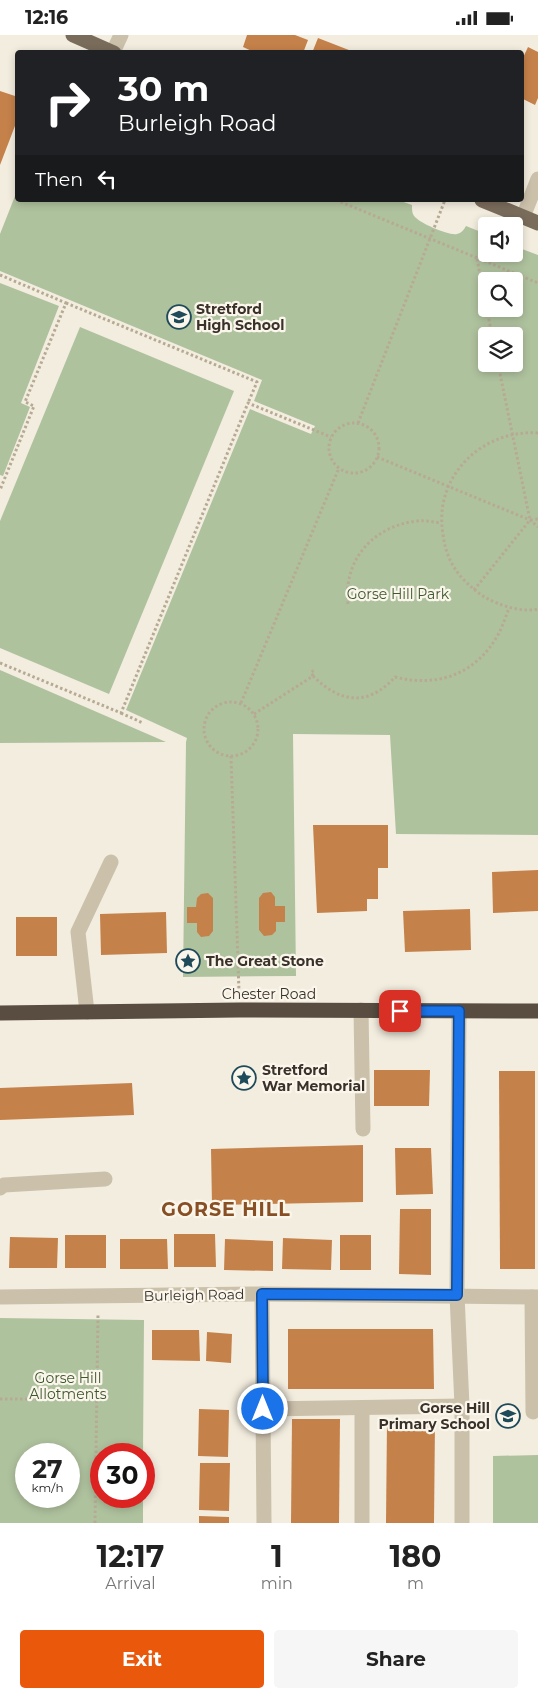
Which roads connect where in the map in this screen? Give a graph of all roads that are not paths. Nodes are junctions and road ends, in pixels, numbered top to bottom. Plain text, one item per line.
1 (72, 35) edge
2 (121, 35) edge
3 (108, 50) edge
4 (114, 50) edge
5 (538, 179) edge
6 (487, 202) edge
7 (523, 217) junction
8 (538, 223) edge
9 (111, 863) dead end
10 (361, 1011) junction
11 (459, 1011) junction
12 (538, 1011) edge
13 (88, 1012) junction
14 (0, 1013) edge
15 (363, 1129) dead end
16 (105, 1179) dead end
17 (0, 1188) edge
18 (262, 1294) junction
19 (457, 1295) junction
20 (0, 1297) edge
21 (535, 1297) edge
22 (462, 1407) junction
23 (362, 1408) junction
24 (263, 1409) junction
25 (533, 1412) dead end
26 (264, 1523) edge
27 (362, 1523) edge
28 (462, 1523) edge

1 - 3 main road
2 - 4 street
5 - 7 street
6 - 7 main road
7 - 8 main road
9 - 13 street
10 - 11 highway, Chester Road
10 - 13 highway, Chester Road
10 - 15 street
11 - 12 highway, Chester Road
11 - 19 street
13 - 14 highway, Chester Road
16 - 17 street
18 - 19 street, Burleigh Road
18 - 20 street, Burleigh Road
18 - 24 street
19 - 21 street, Burleigh Road
19 - 22 street
21 - 25 street
22 - 23 street
22 - 28 street
23 - 24 street
23 - 27 street
24 - 26 street

